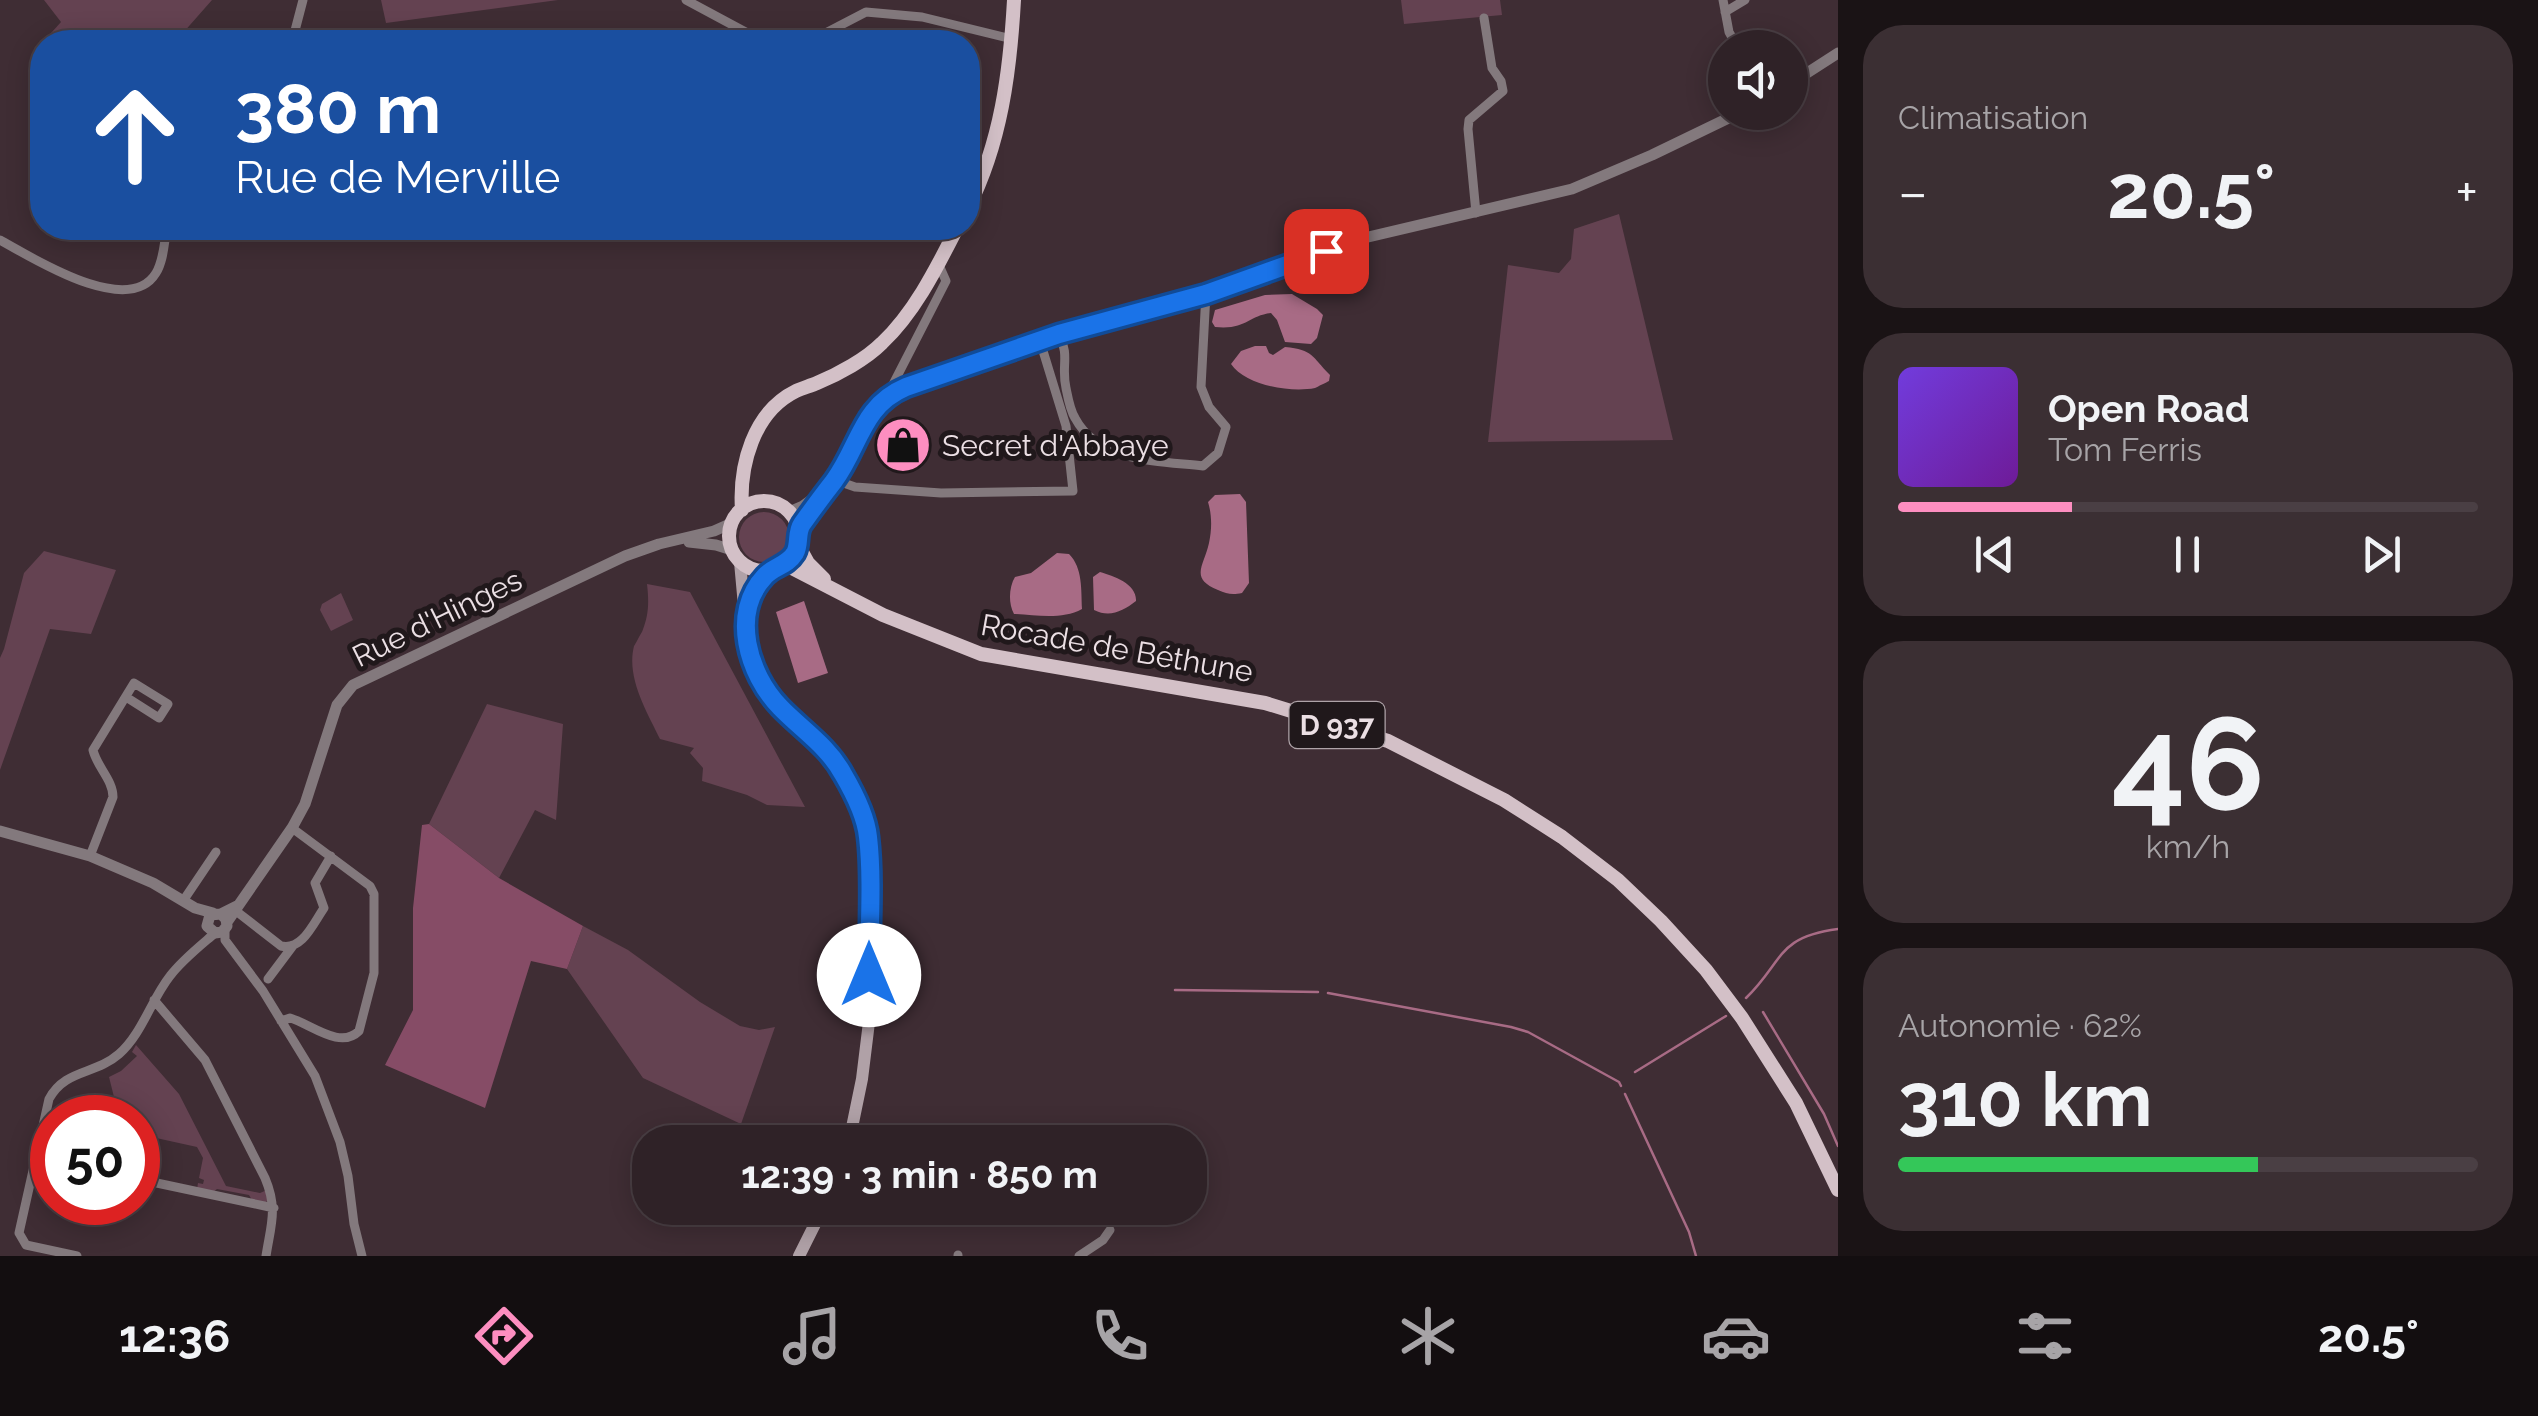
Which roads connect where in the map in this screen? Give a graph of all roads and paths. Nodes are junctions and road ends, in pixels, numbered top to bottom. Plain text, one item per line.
1 (303, 0) edge
2 (686, 0) edge
3 (1014, 0) edge
4 (1723, 0) edge
5 (1745, 0) edge
6 (1725, 12) junction
7 (1484, 18) dead end
8 (295, 30) edge
9 (743, 30) edge
10 (831, 30) edge
11 (978, 30) edge
12 (1729, 30) edge
13 (980, 31) edge
14 (1012, 38) junction
15 (1838, 54) edge
16 (1808, 73) edge
17 (1708, 129) edge
18 (980, 179) edge
19 (1476, 213) junction
20 (0, 240) edge
21 (164, 240) edge
22 (951, 240) edge
23 (938, 264) junction
24 (1206, 294) junction
25 (1059, 334) junction
26 (1040, 341) junction
27 (887, 396) junction
28 (746, 466) junction
29 (832, 483) junction
30 (763, 501) junction
31 (742, 510) junction
32 (789, 512) junction
33 (732, 522) junction
34 (798, 538) junction
35 (659, 544) junction
36 (736, 556) junction
37 (775, 569) junction
38 (847, 599) junction
39 (745, 628) junction
40 (126, 697) junction
41 (292, 828) junction
42 (0, 831) edge
43 (216, 852) dead end
44 (90, 856) junction
45 (331, 856) junction
46 (189, 904) junction
47 (239, 908) junction
48 (217, 925) junction
49 (292, 947) junction
50 (268, 979) dead end
51 (154, 1000) junction
52 (281, 1021) junction
53 (51, 1095) edge
54 (853, 1125) edge
55 (30, 1182) edge
56 (160, 1184) edge
57 (1838, 1190) edge
58 (274, 1208) junction
59 (814, 1225) edge
60 (1110, 1230) dead end
61 (78, 1256) edge
62 (266, 1256) edge
63 (362, 1256) edge
64 (799, 1256) edge
65 (1079, 1256) edge

1 - 8 street
2 - 9 street
3 - 14 main road
4 - 6 street
5 - 6 street
6 - 12 street
7 - 19 street
10 - 11 street
13 - 14 street
14 - 18 main road
15 - 16 street
17 - 19 street
19 - 24 street
20 - 21 street
22 - 23 main road
23 - 27 street
23 - 28 main road
24 - 25 street
24 - 25 street
25 - 26 street
26 - 27 street
26 - 29 street
27 - 29 street
28 - 30 main road
28 - 31 main road
29 - 32 street
29 - 34 street
30 - 31 main road
30 - 32 main road
31 - 33 main road
32 - 34 main road
33 - 35 street, Rue d'Hinges
33 - 36 main road
34 - 37 main road
34 - 38 main road, Rocade de Béthune / D 937
35 - 36 street, Rue d'Hinges
35 - 41 street, Rue d'Hinges
36 - 37 main road
36 - 39 main road
37 - 38 main road, Rocade de Béthune / D 937
37 - 39 main road
38 - 57 main road, Rocade de Béthune / D 937
39 - 54 main road
40 - 40 street
40 - 44 street
41 - 45 street
41 - 47 street, Rue d'Hinges
42 - 44 street
43 - 46 street
44 - 46 street
45 - 49 street
45 - 52 street
46 - 48 street
47 - 48 street, Rue d'Hinges
47 - 49 street
48 - 51 street
48 - 52 street
49 - 50 street
51 - 53 street
51 - 58 street
52 - 63 street
55 - 61 street
56 - 58 street
58 - 62 street
59 - 64 main road
60 - 65 street

